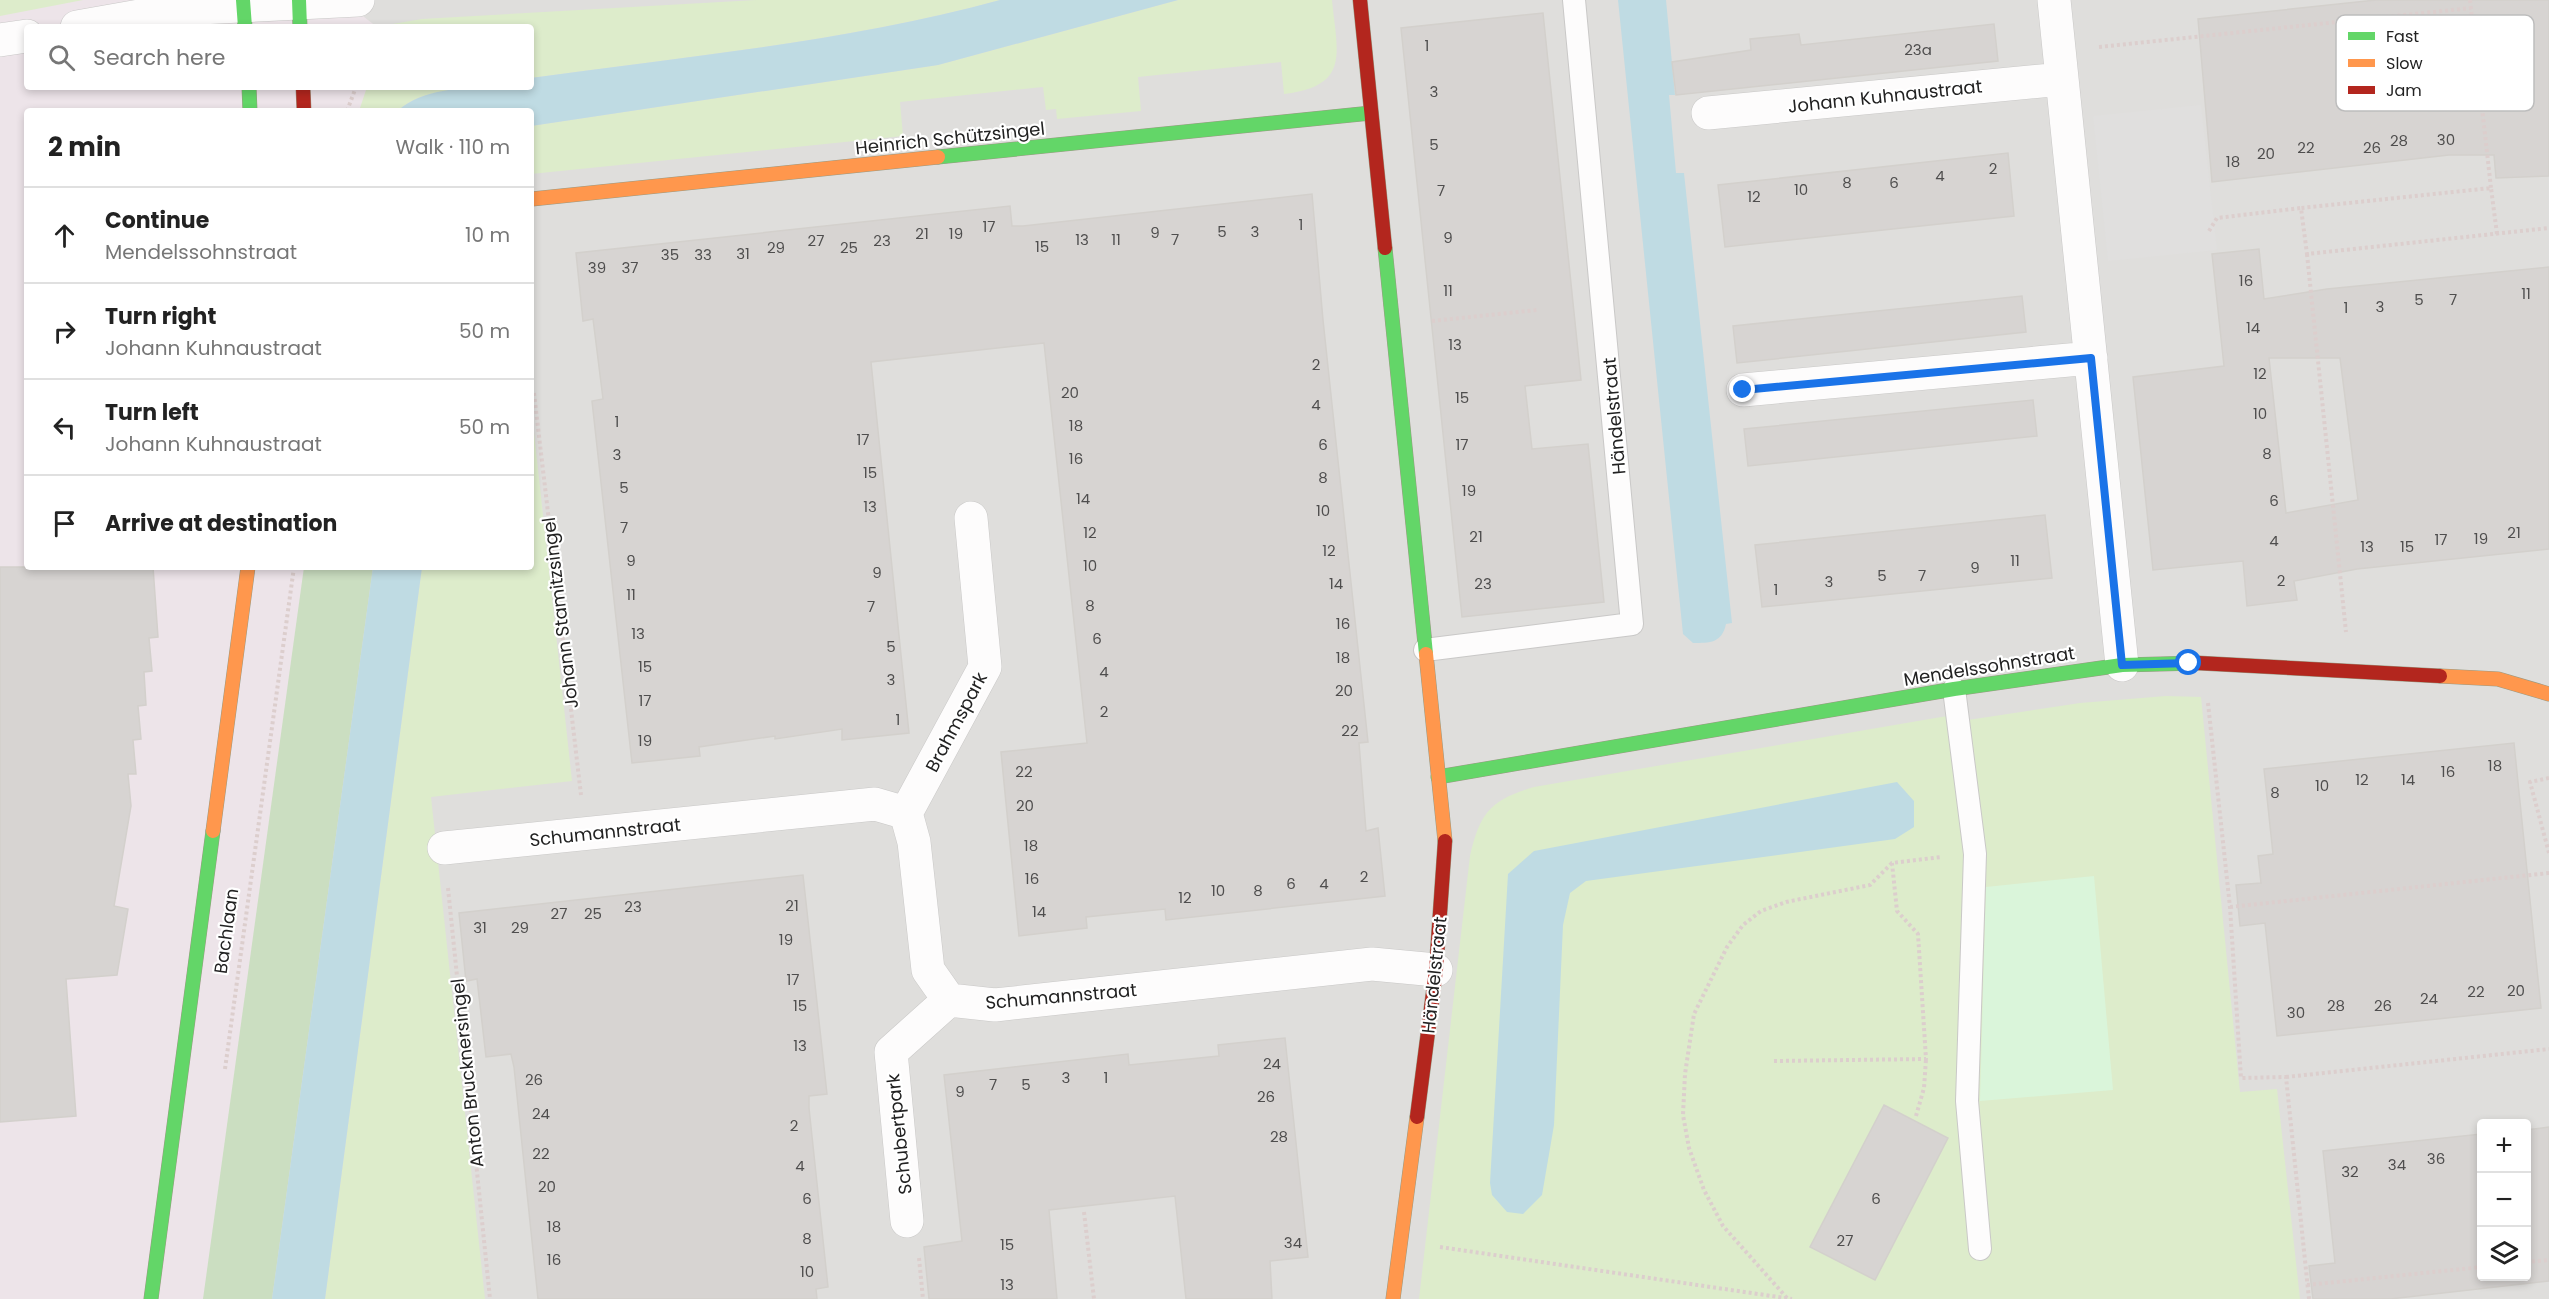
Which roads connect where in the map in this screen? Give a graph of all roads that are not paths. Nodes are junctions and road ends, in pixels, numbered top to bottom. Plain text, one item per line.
1 (358, 0) edge
2 (1574, 0) edge
3 (2054, 0) edge
4 (1366, 1) edge
5 (272, 10) edge
6 (94, 24) edge
7 (24, 36) edge
8 (0, 40) edge
9 (2061, 65) junction
10 (249, 90) edge
11 (303, 90) edge
12 (250, 108) edge
13 (304, 108) edge
14 (1371, 113) junction
15 (1708, 113) dead end
16 (534, 199) edge
17 (2091, 358) junction
18 (1743, 390) dead end
19 (971, 518) dead end
20 (248, 570) edge
21 (1425, 650) junction
22 (2122, 665) junction
23 (1954, 689) junction
24 (2549, 694) edge
25 (1438, 777) junction
26 (906, 813) junction
27 (444, 848) road end
28 (1436, 970) junction
29 (949, 1000) junction
30 (907, 1221) dead end
31 (1980, 1250) dead end
32 (151, 1299) edge
33 (1393, 1299) edge

1 - 5 street
2 - 21 lane, Händelstraat
3 - 9 street
4 - 14 street, Händelstraat
5 - 6 street
7 - 8 street
9 - 15 street, Johann Kuhnaustraat
9 - 17 street
10 - 12 street
11 - 13 street
14 - 16 street, Heinrich Schützsingel
14 - 21 street, Händelstraat
17 - 18 street
17 - 22 street
19 - 26 street, Brahmspark
20 - 32 street, Bachlaan
21 - 25 street, Händelstraat
22 - 23 street, Mendelssohnstraat
22 - 24 street, Mendelssohnstraat
23 - 25 street, Mendelssohnstraat
23 - 31 lane
25 - 28 street, Händelstraat
26 - 27 street, Schumannstraat
26 - 29 street
28 - 29 street, Schumannstraat
28 - 33 street, Händelstraat
29 - 30 street, Schubertpark

